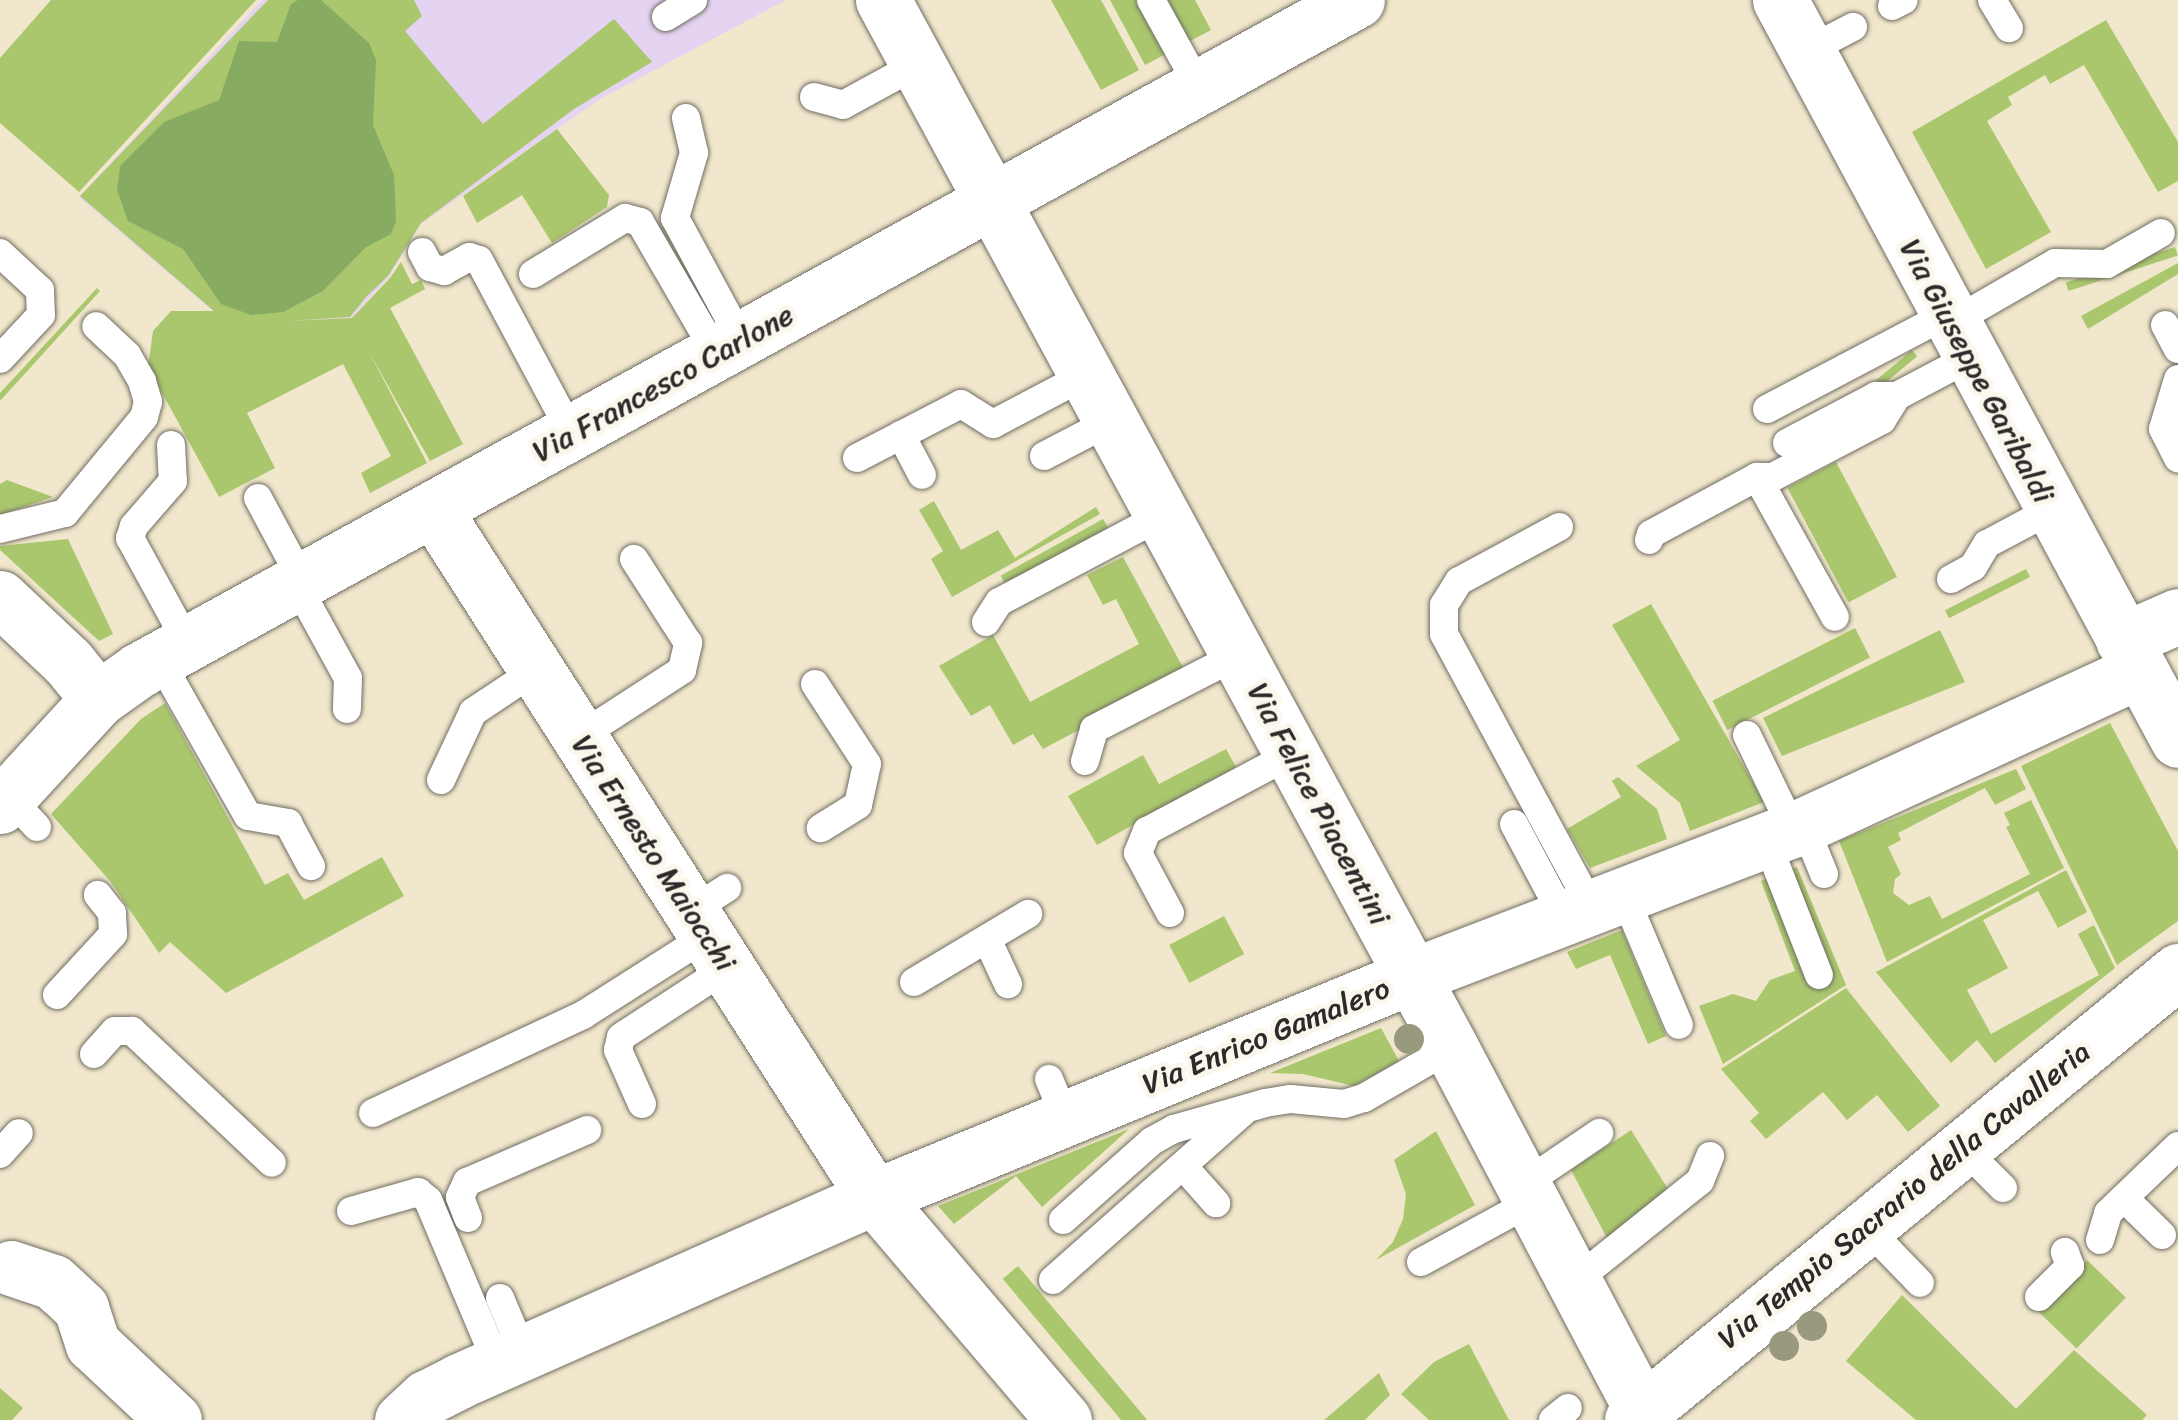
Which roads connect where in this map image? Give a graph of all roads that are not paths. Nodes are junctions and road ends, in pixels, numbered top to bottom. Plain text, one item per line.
1 (693, 0) edge
2 (883, 0) edge
3 (1151, 0) edge
4 (1357, 0) edge
5 (1780, 0) edge
6 (1992, 0) edge
7 (666, 17) dead end
8 (2009, 28) dead end
9 (918, 64) junction
10 (1198, 87) junction
11 (814, 97) dead end
12 (686, 118) dead end
13 (993, 199) junction
14 (2161, 232) dead end
15 (422, 252) dead end
16 (0, 253) edge
17 (532, 274) dead end
18 (96, 326) dead end
19 (1956, 332) junction
20 (728, 346) junction
21 (0, 359) edge
22 (2178, 379) edge
23 (1897, 396) junction
24 (1100, 397) junction
25 (1767, 409) dead end
26 (572, 434) junction
27 (901, 435) junction
28 (1787, 442) dead end
29 (171, 445) dead end
30 (1044, 456) dead end
31 (857, 458) dead end
32 (2178, 458) edge
33 (922, 475) dead end
34 (1757, 476) junction
35 (258, 498) dead end
36 (434, 510) junction
37 (2051, 510) junction
38 (1163, 515) junction
39 (1560, 528) dead end
40 (0, 529) edge
41 (1649, 540) dead end
42 (634, 559) dead end
43 (1951, 579) dead end
44 (300, 583) junction
45 (0, 598) edge
46 (2178, 616) edge
47 (1835, 618) dead end
48 (986, 622) dead end
49 (174, 652) junction
50 (1238, 655) junction
51 (2131, 656) junction
52 (536, 670) junction
53 (815, 684) dead end
54 (98, 700) junction
55 (347, 709) dead end
56 (1747, 735) dead end
57 (579, 737) junction
58 (2178, 740) edge
59 (1292, 754) junction
60 (1085, 761) dead end
61 (442, 780) dead end
62 (15, 810) edge
63 (1514, 824) dead end
64 (821, 828) dead end
65 (1797, 842) junction
66 (311, 866) dead end
67 (98, 895) dead end
68 (1593, 906) junction
69 (1170, 913) dead end
70 (1028, 914) dead end
71 (713, 926) junction
72 (987, 938) junction
73 (2178, 971) edge
74 (1819, 975) dead end
75 (1412, 976) junction
76 (914, 982) dead end
77 (1008, 984) dead end
78 (57, 995) dead end
79 (1679, 1025) dead end
80 (1451, 1048) junction
81 (94, 1054) dead end
82 (642, 1104) dead end
83 (1247, 1109) junction
84 (373, 1113) dead end
85 (587, 1130) dead end
86 (1599, 1132) dead end
87 (2178, 1146) edge
88 (1962, 1147) junction
89 (1710, 1156) dead end
90 (272, 1163) dead end
91 (1182, 1166) junction
92 (2003, 1188) dead end
93 (1528, 1193) junction
94 (874, 1197) junction
95 (2124, 1198) junction
96 (1216, 1203) dead end
97 (351, 1210) dead end
98 (468, 1218) dead end
99 (1063, 1220) dead end
100 (1865, 1226) junction
101 (2162, 1235) dead end
102 (2100, 1240) dead end
103 (2065, 1252) dead end
104 (1421, 1262) dead end
105 (6, 1263) edge
106 (1053, 1280) dead end
107 (1575, 1280) junction
108 (1920, 1283) dead end
109 (2039, 1297) dead end
110 (500, 1298) dead end
111 (511, 1361) junction
112 (1640, 1417) edge
113 (174, 1420) edge
114 (402, 1420) edge
115 (1064, 1420) edge

1 - 7 lane
2 - 9 street, Via Felice Piacentini
3 - 10 lane
4 - 10 street, Via Francesco Carlone
5 - 19 street, Via Giuseppe Garibaldi
6 - 8 lane
9 - 11 lane
9 - 13 street, Via Felice Piacentini
10 - 13 street, Via Francesco Carlone
12 - 20 lane
13 - 20 street, Via Francesco Carlone
13 - 24 street, Via Felice Piacentini
14 - 19 lane
15 - 26 lane
16 - 21 lane
17 - 20 lane
18 - 40 lane
19 - 23 lane
19 - 25 lane
19 - 37 street, Via Giuseppe Garibaldi
20 - 26 street, Via Francesco Carlone
22 - 32 lane
23 - 28 lane
23 - 34 lane
24 - 27 lane
24 - 30 lane
24 - 38 street, Via Felice Piacentini
26 - 36 street, Via Francesco Carlone
27 - 31 lane
27 - 33 lane
29 - 49 lane
34 - 41 lane
34 - 47 lane
35 - 44 lane
36 - 44 street, Via Francesco Carlone
36 - 52 street, Via Ernesto Maiocchi
37 - 43 lane
37 - 51 street, Via Giuseppe Garibaldi
38 - 48 lane
38 - 50 street, Via Felice Piacentini
39 - 68 lane
42 - 57 lane
44 - 49 street, Via Francesco Carlone
44 - 55 lane
45 - 54 street
46 - 51 street, Via Enrico Gamalero
49 - 54 street, Via Francesco Carlone
49 - 66 lane
50 - 59 street, Via Felice Piacentini
50 - 60 lane
51 - 58 street, Via Giuseppe Garibaldi
51 - 65 street, Via Enrico Gamalero
52 - 57 street, Via Ernesto Maiocchi
52 - 61 lane
53 - 64 lane
54 - 62 street, Via Francesco Carlone
56 - 65 lane
57 - 71 street, Via Ernesto Maiocchi
59 - 69 lane
59 - 75 street, Via Felice Piacentini
63 - 68 lane
65 - 68 street, Via Enrico Gamalero
65 - 74 lane
67 - 78 lane
68 - 75 street, Via Enrico Gamalero
68 - 79 lane
70 - 72 lane
71 - 82 lane
71 - 84 lane
71 - 94 street, Via Ernesto Maiocchi
72 - 76 lane
72 - 77 lane
73 - 88 street, Via Tempio Sacrario della Cavalleria
75 - 80 street, Via Felice Piacentini
75 - 94 street, Via Enrico Gamalero
80 - 83 lane
80 - 93 street, Via Felice Piacentini
81 - 90 lane
83 - 91 lane
83 - 99 lane
85 - 98 lane
86 - 93 lane
87 - 95 lane
88 - 92 lane
88 - 100 street, Via Tempio Sacrario della Cavalleria
89 - 107 lane
91 - 96 lane
91 - 106 lane
93 - 104 lane
93 - 107 street, Via Felice Piacentini
94 - 111 street, Via Enrico Gamalero
94 - 115 street, Via Ernesto Maiocchi
95 - 101 lane
95 - 102 lane
97 - 111 lane
100 - 108 lane
100 - 112 street, Via Tempio Sacrario della Cavalleria
103 - 109 lane
105 - 113 street
107 - 112 street, Via Felice Piacentini
110 - 111 lane
111 - 114 street, Via Enrico Gamalero

